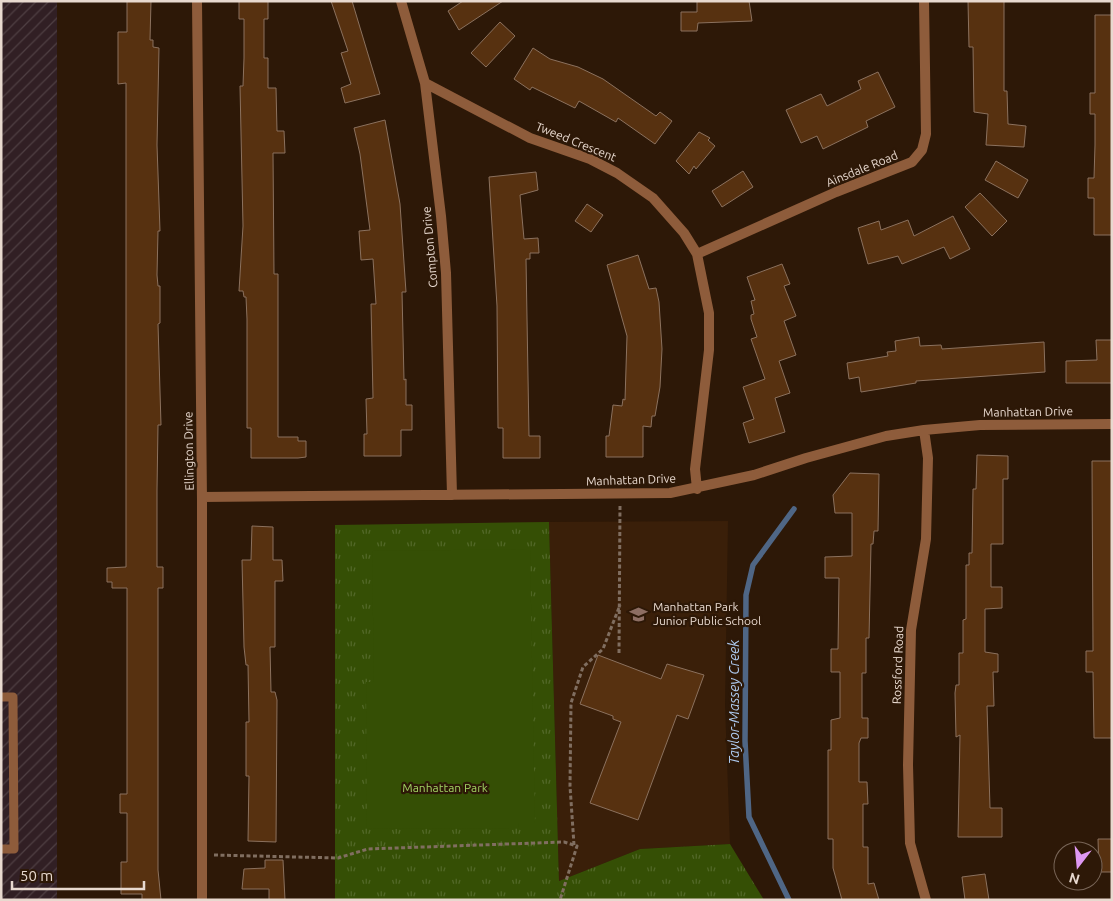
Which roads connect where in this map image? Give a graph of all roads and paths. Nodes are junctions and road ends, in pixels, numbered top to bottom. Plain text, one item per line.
1 (197, 1) edge
2 (401, 1) edge
3 (924, 1) edge
4 (425, 83) junction
5 (698, 254) junction
6 (1112, 424) edge
7 (924, 430) junction
8 (697, 488) junction
9 (452, 495) junction
10 (620, 495) junction
11 (202, 497) junction
12 (620, 605) junction
13 (619, 653) dead end
14 (1, 697) edge
15 (574, 845) junction
16 (1, 850) edge
17 (202, 855) junction
18 (202, 900) edge
19 (560, 900) edge
20 (926, 900) edge

1 - 11 street, Ellington Drive
2 - 4 street, Compton Drive
3 - 5 street, Ainsdale Road
4 - 5 street, Tweed Crescent
4 - 9 street, Compton Drive
5 - 8 street, Tweed Crescent
6 - 7 street, Manhattan Drive
7 - 8 street, Manhattan Drive
7 - 20 street, Rossford Road
8 - 10 street, Manhattan Drive
9 - 10 street, Manhattan Drive
9 - 11 street, Manhattan Drive
10 - 12 path
11 - 17 street, Ellington Drive
12 - 13 path
12 - 15 path
14 - 16 lane
15 - 17 path
15 - 19 path
17 - 18 street, Ellington Drive

